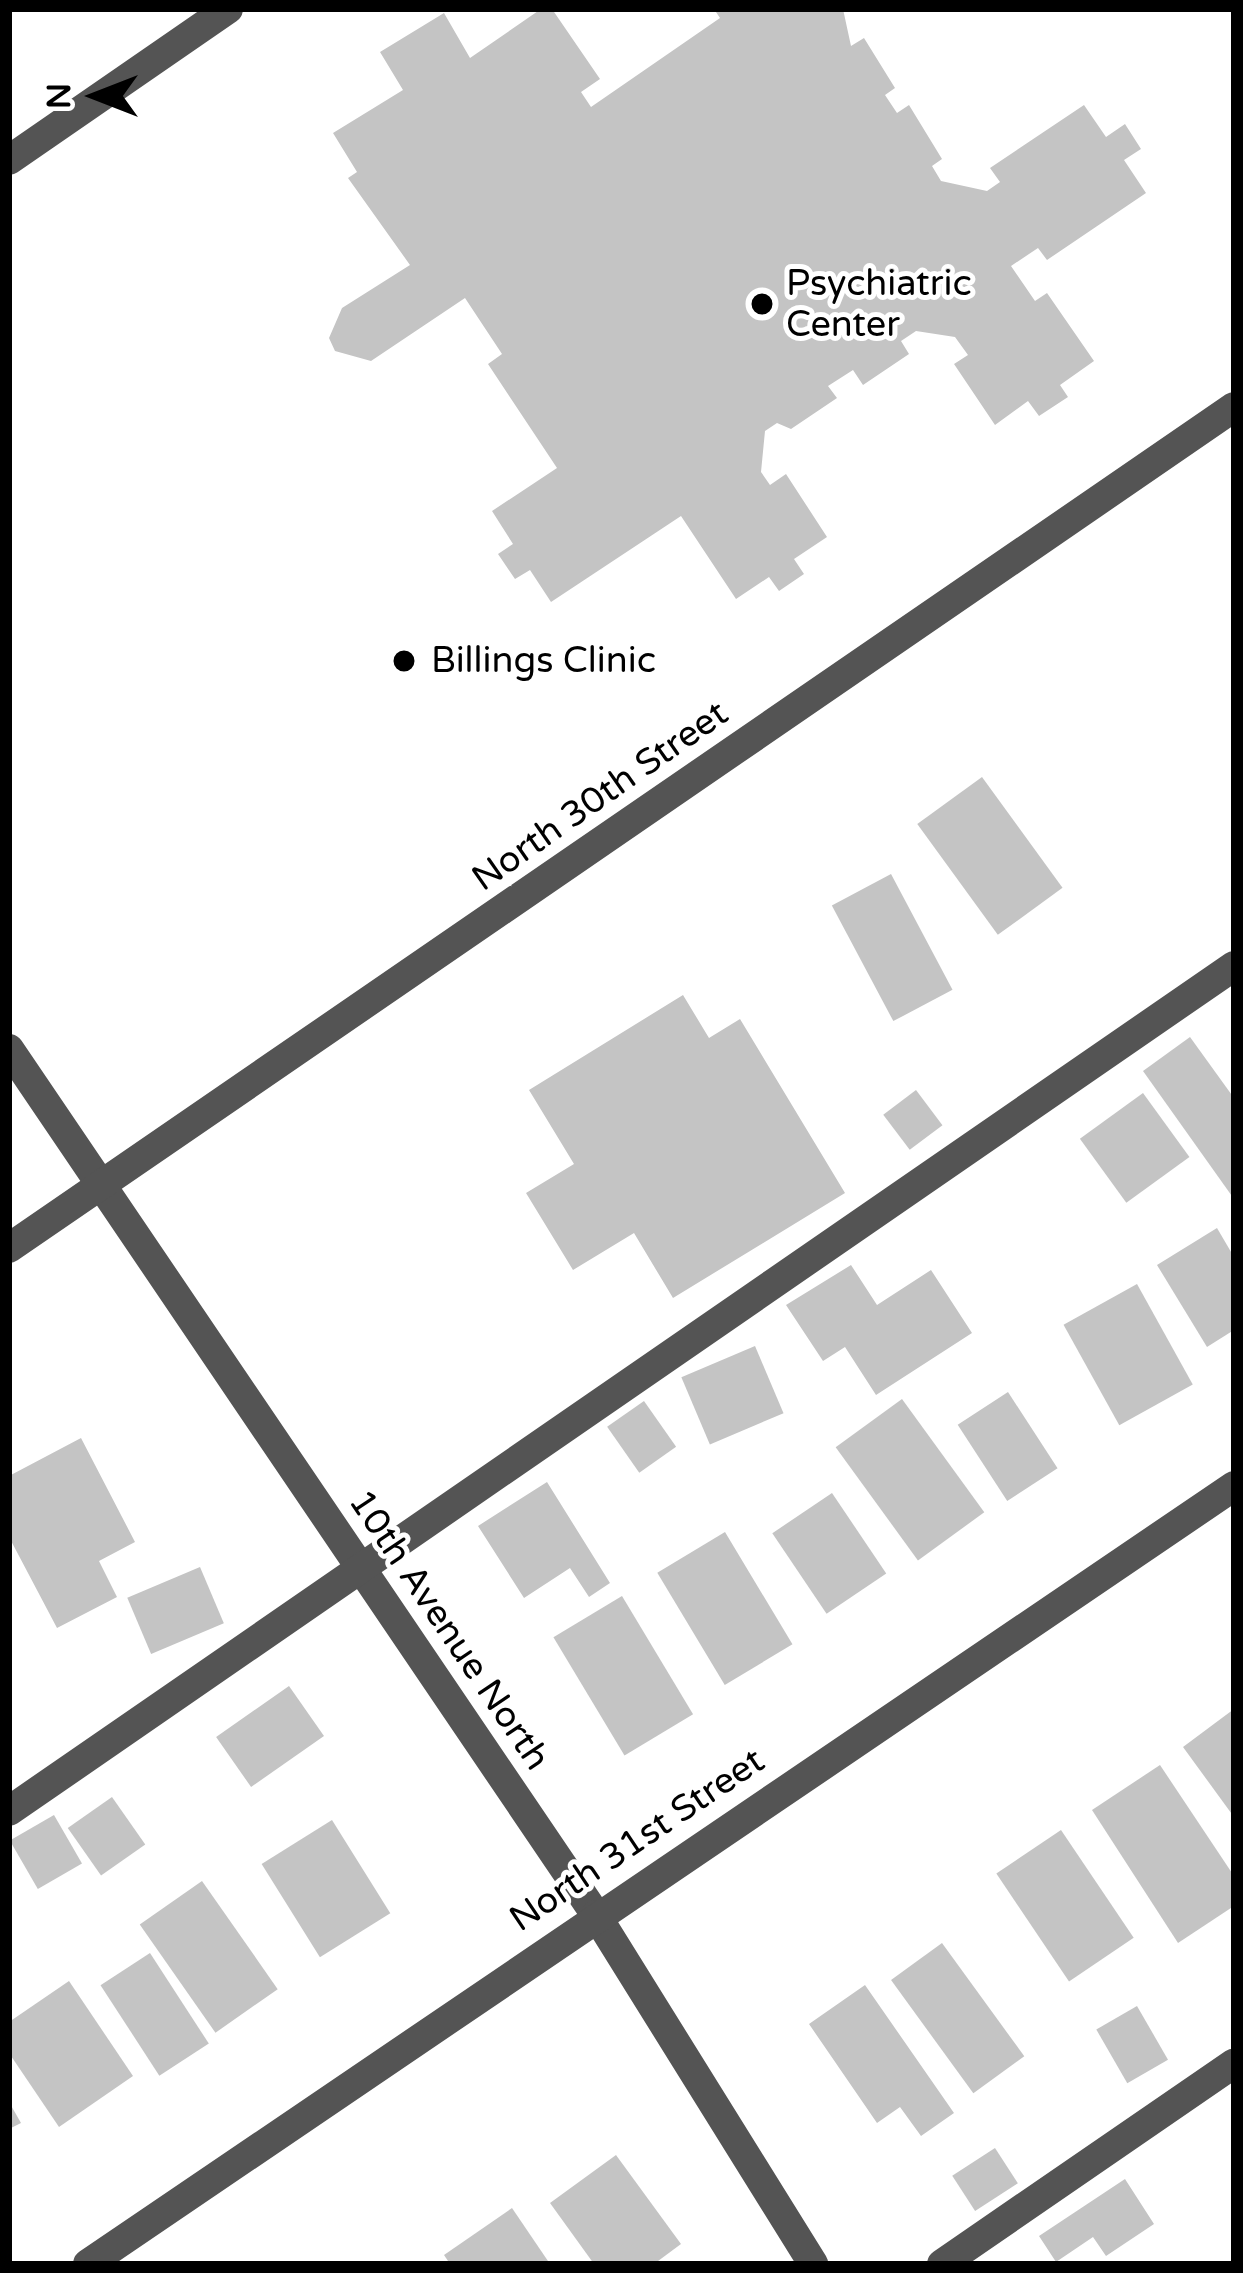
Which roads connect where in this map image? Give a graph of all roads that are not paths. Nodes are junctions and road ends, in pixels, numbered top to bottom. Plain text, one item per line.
1 (229, 9) edge
2 (9, 160) edge
3 (1234, 407) edge
4 (1234, 966) edge
5 (9, 1049) edge
6 (100, 1186) junction
7 (9, 1248) edge
8 (1234, 1486) edge
9 (361, 1569) junction
10 (9, 1811) edge
11 (596, 1915) junction
12 (1234, 2063) edge
13 (88, 2264) edge
14 (813, 2264) edge
15 (942, 2264) edge

1 - 2 street
3 - 6 street, North 30th Street
4 - 9 street
5 - 6 street, 10th Avenue North
6 - 7 street, North 30th Street
6 - 9 street, 10th Avenue North
8 - 11 street, North 31st Street
9 - 10 street
9 - 11 street, 10th Avenue North
11 - 13 street, North 31st Street
11 - 14 street, 10th Avenue North
12 - 15 street

